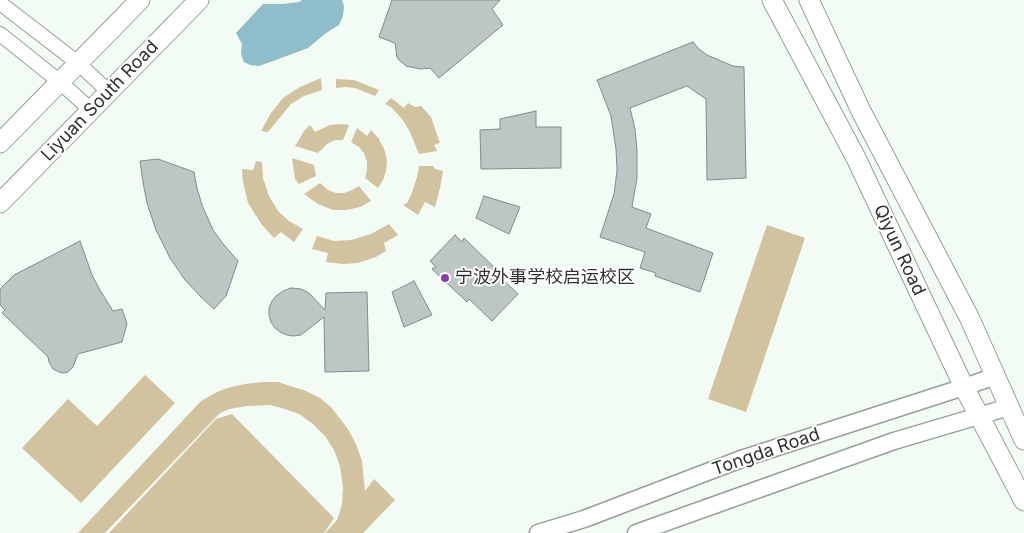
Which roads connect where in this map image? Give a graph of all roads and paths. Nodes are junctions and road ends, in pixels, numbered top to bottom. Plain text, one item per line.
1 (140, 0) edge
2 (772, 0) edge
3 (809, 0) edge
4 (198, 2) edge
5 (0, 3) edge
6 (0, 34) edge
7 (78, 63) junction
8 (60, 82) junction
9 (109, 92) junction
10 (91, 110) junction
11 (0, 143) edge
12 (0, 203) edge
13 (996, 376) junction
14 (964, 387) junction
15 (1009, 407) junction
16 (980, 415) junction
17 (1024, 440) edge
18 (1024, 501) edge
19 (538, 533) edge
20 (636, 533) edge

1 - 7 main road
2 - 14 main road, Qiyun Road
3 - 13 main road, Qiyun Road
4 - 9 main road, Liyuan South Road
5 - 7 street
6 - 8 street
7 - 8 main road
7 - 9 street
8 - 10 street
8 - 11 main road
9 - 10 main road, Liyuan South Road
10 - 12 main road, Liyuan South Road
13 - 14 street, Tongda Road
13 - 15 main road, Qiyun Road
14 - 16 main road, Qiyun Road
14 - 19 street, Tongda Road
15 - 16 street, Tongda Road
15 - 17 main road, Qiyun Road
16 - 18 main road, Qiyun Road
16 - 20 street, Tongda Road

